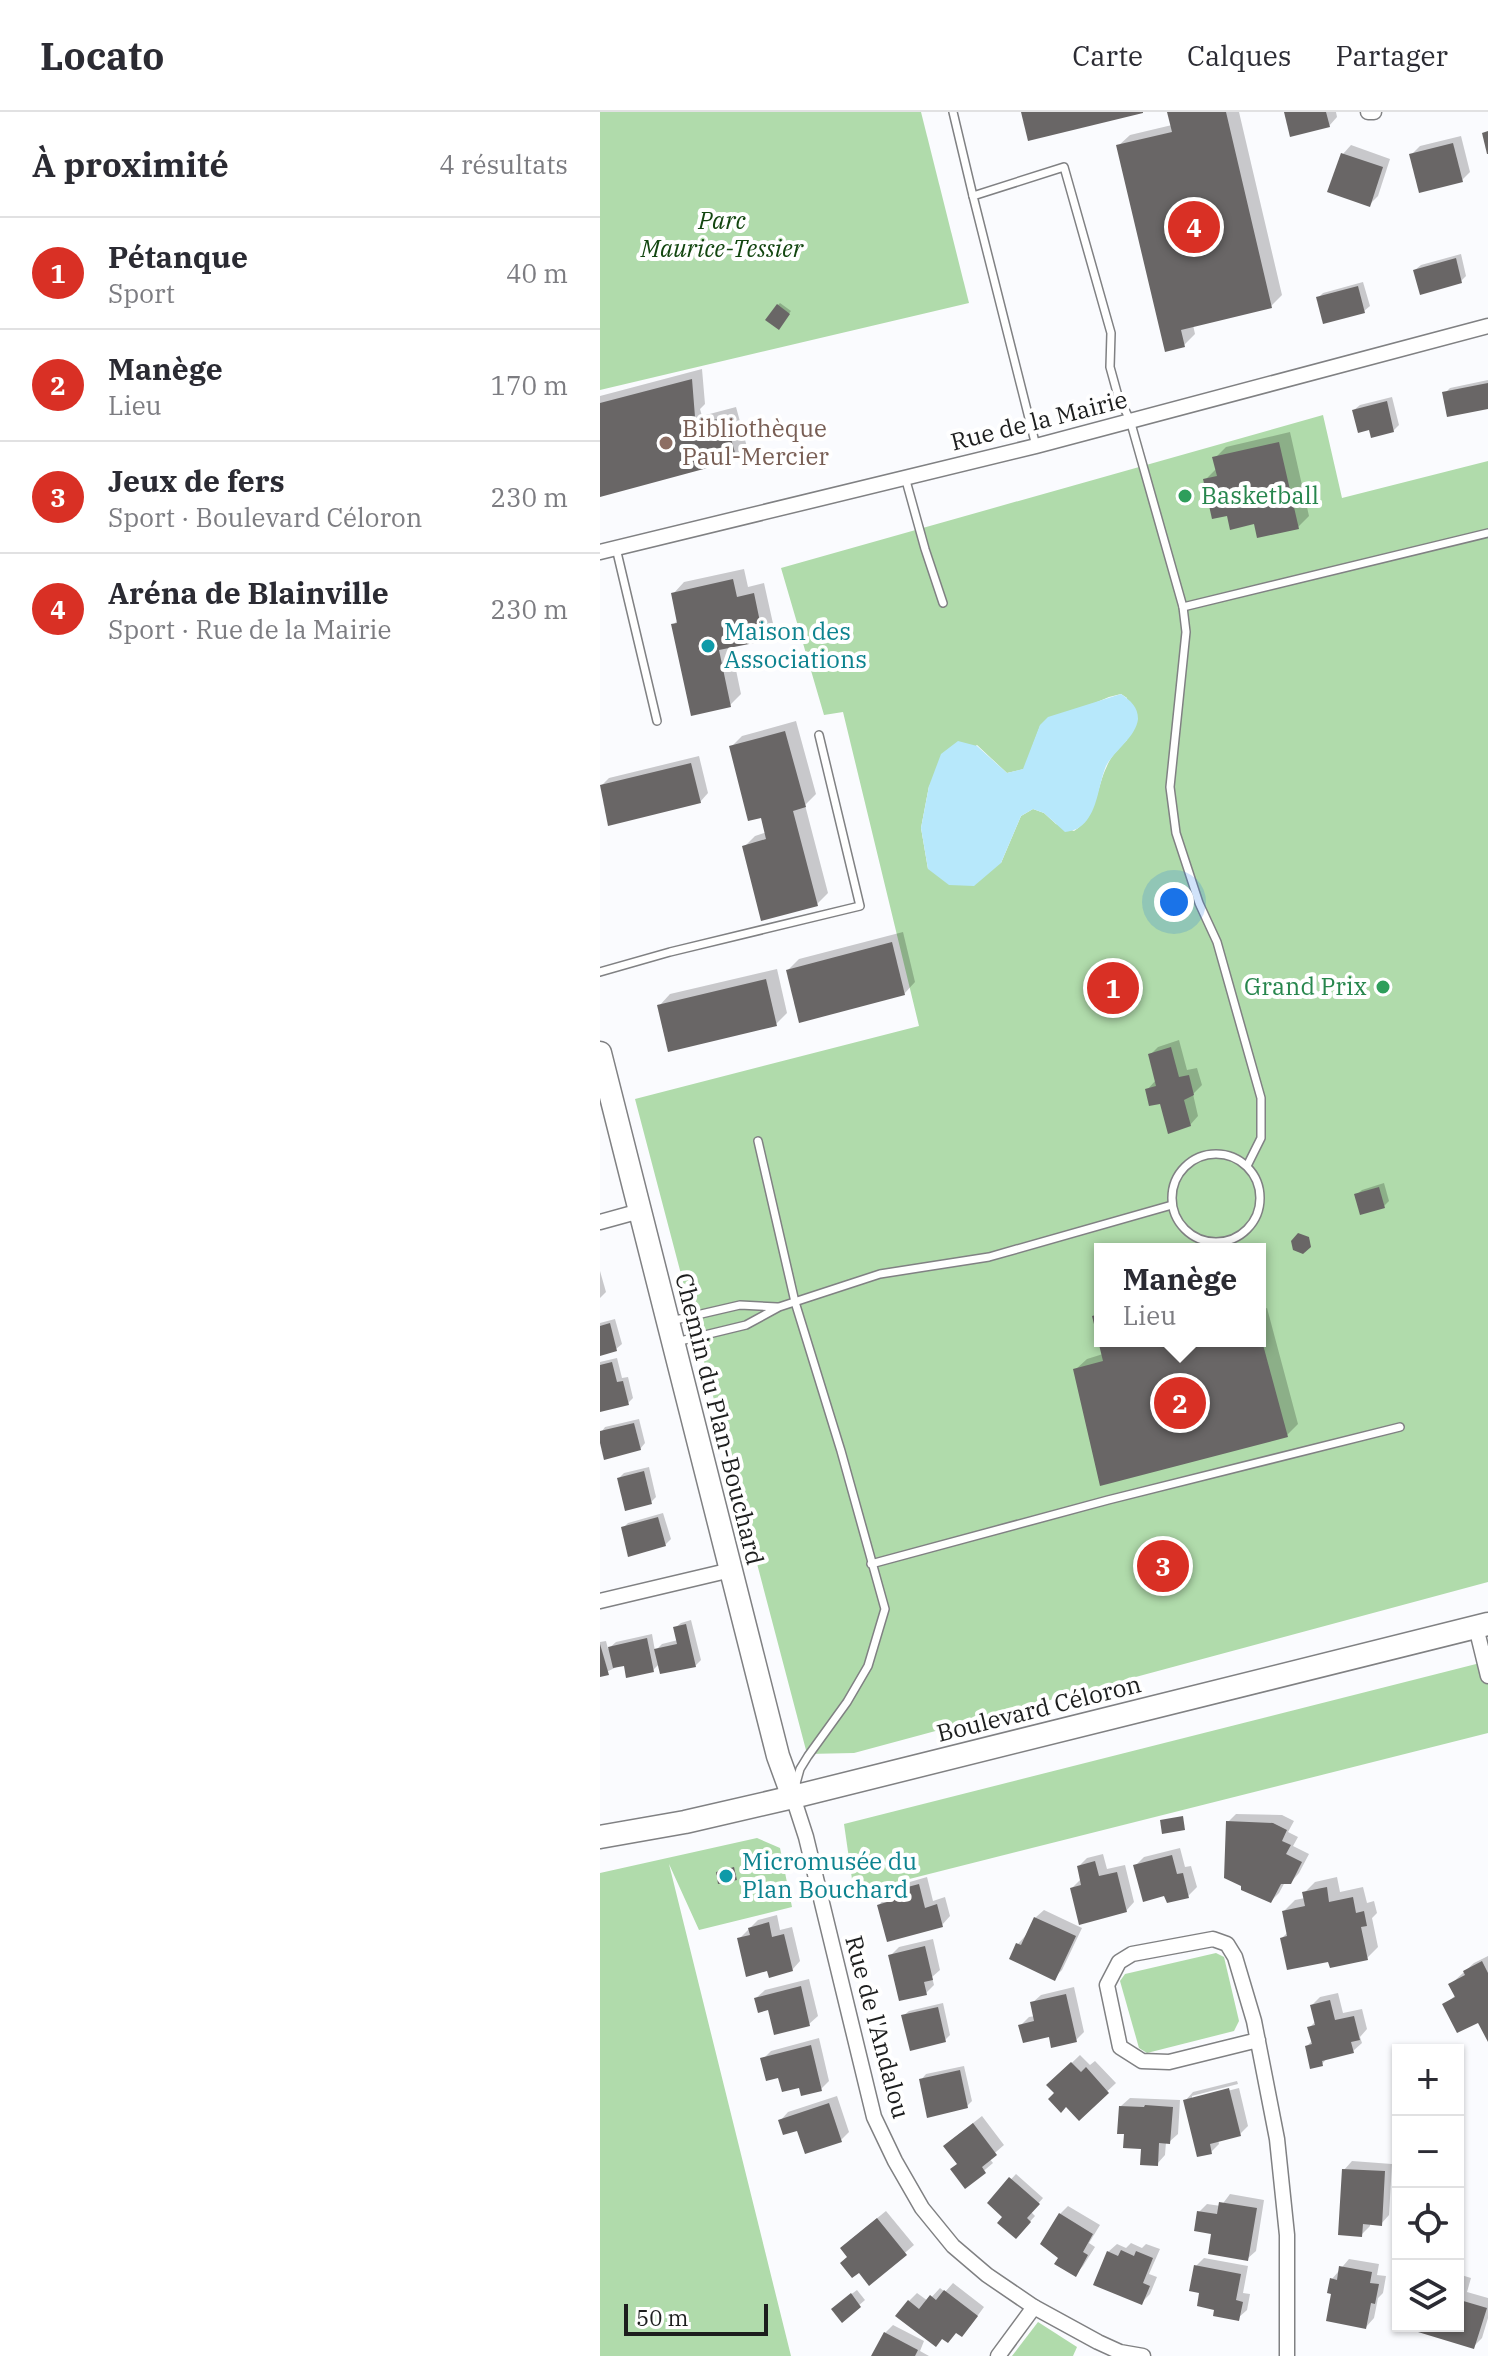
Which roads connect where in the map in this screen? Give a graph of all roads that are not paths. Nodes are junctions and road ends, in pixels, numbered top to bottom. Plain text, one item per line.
1 (953, 112) edge
2 (973, 196) junction
3 (1488, 326) edge
4 (1130, 420) junction
5 (1036, 446) junction
6 (905, 477) junction
7 (1488, 533) edge
8 (616, 548) junction
9 (600, 552) edge
10 (943, 603) dead end
11 (1183, 607) junction
12 (657, 721) dead end
13 (819, 735) dead end
14 (600, 972) edge
15 (600, 1053) edge
16 (758, 1141) dead end
17 (1247, 1166) junction
18 (1172, 1205) junction
19 (640, 1211) junction
20 (600, 1222) edge
21 (795, 1302) junction
22 (779, 1307) junction
23 (671, 1332) junction
24 (1400, 1427) dead end
25 (871, 1564) junction
26 (731, 1570) junction
27 (600, 1601) edge
28 (1482, 1626) edge
29 (1488, 1676) edge
30 (793, 1797) junction
31 (600, 1837) edge
32 (1258, 2040) junction
33 (1034, 2307) junction
34 (1098, 2342) junction
35 (998, 2356) edge
36 (1091, 2356) edge
37 (1143, 2356) edge
38 (1287, 2356) edge

1 - 2 lane
2 - 4 lane
2 - 5 lane
3 - 4 street, Rue de la Mairie
4 - 5 street, Rue de la Mairie
4 - 11 lane
5 - 6 street, Rue de la Mairie
6 - 8 street, Rue de la Mairie
6 - 10 lane
7 - 11 lane
8 - 9 street, Rue de la Mairie
8 - 12 lane
11 - 17 lane
13 - 14 lane
15 - 19 street, Chemin du Plan-Bouchard
16 - 21 lane
17 - 18 lane
17 - 18 lane
18 - 21 lane
19 - 20 street
19 - 23 street, Chemin du Plan-Bouchard
21 - 22 lane
21 - 25 lane
22 - 23 lane
22 - 23 lane
23 - 26 street, Chemin du Plan-Bouchard
24 - 25 lane
25 - 30 lane
26 - 27 street
26 - 30 street, Chemin du Plan-Bouchard
28 - 29 street
28 - 30 street, Boulevard Céloron
30 - 31 street, Boulevard Céloron
30 - 33 street, Rue de l'Andalou
32 - 32 street
32 - 38 street
33 - 34 street, Rue de l'Andalou
33 - 35 street
34 - 36 street
34 - 37 street, Rue de l'Andalou

